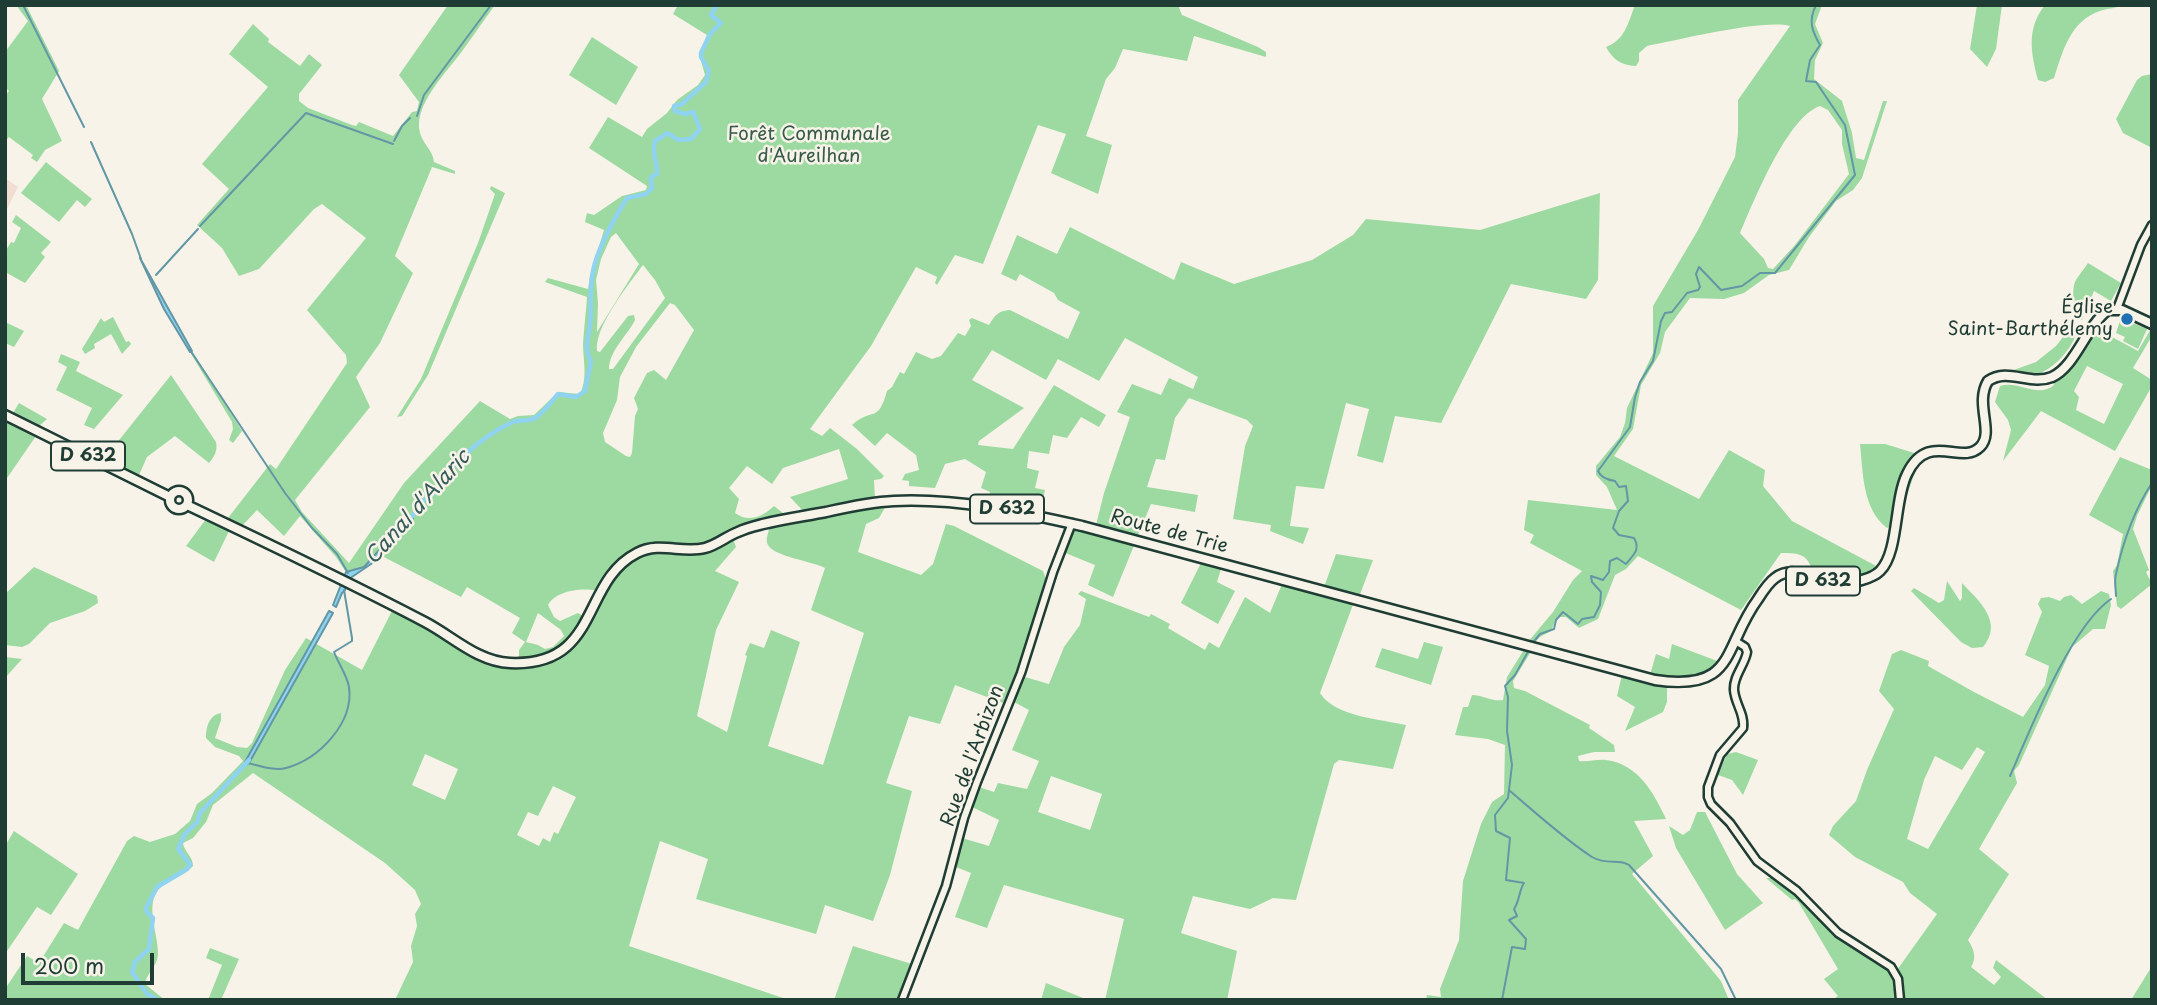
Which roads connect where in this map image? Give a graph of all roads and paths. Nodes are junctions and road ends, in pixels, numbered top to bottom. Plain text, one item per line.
1 (2152, 225) edge
2 (2117, 309) junction
3 (2152, 324) edge
4 (5, 415) edge
5 (1072, 523) junction
6 (1737, 642) junction
7 (902, 1000) edge
8 (1900, 1000) edge

1 - 2 street
2 - 3 main road
2 - 6 main road, D 632
4 - 5 main road, Route de Trie / D 632
5 - 6 main road, Route de Trie / D 632
5 - 7 street, Rue de l'Arbizon
6 - 8 street

